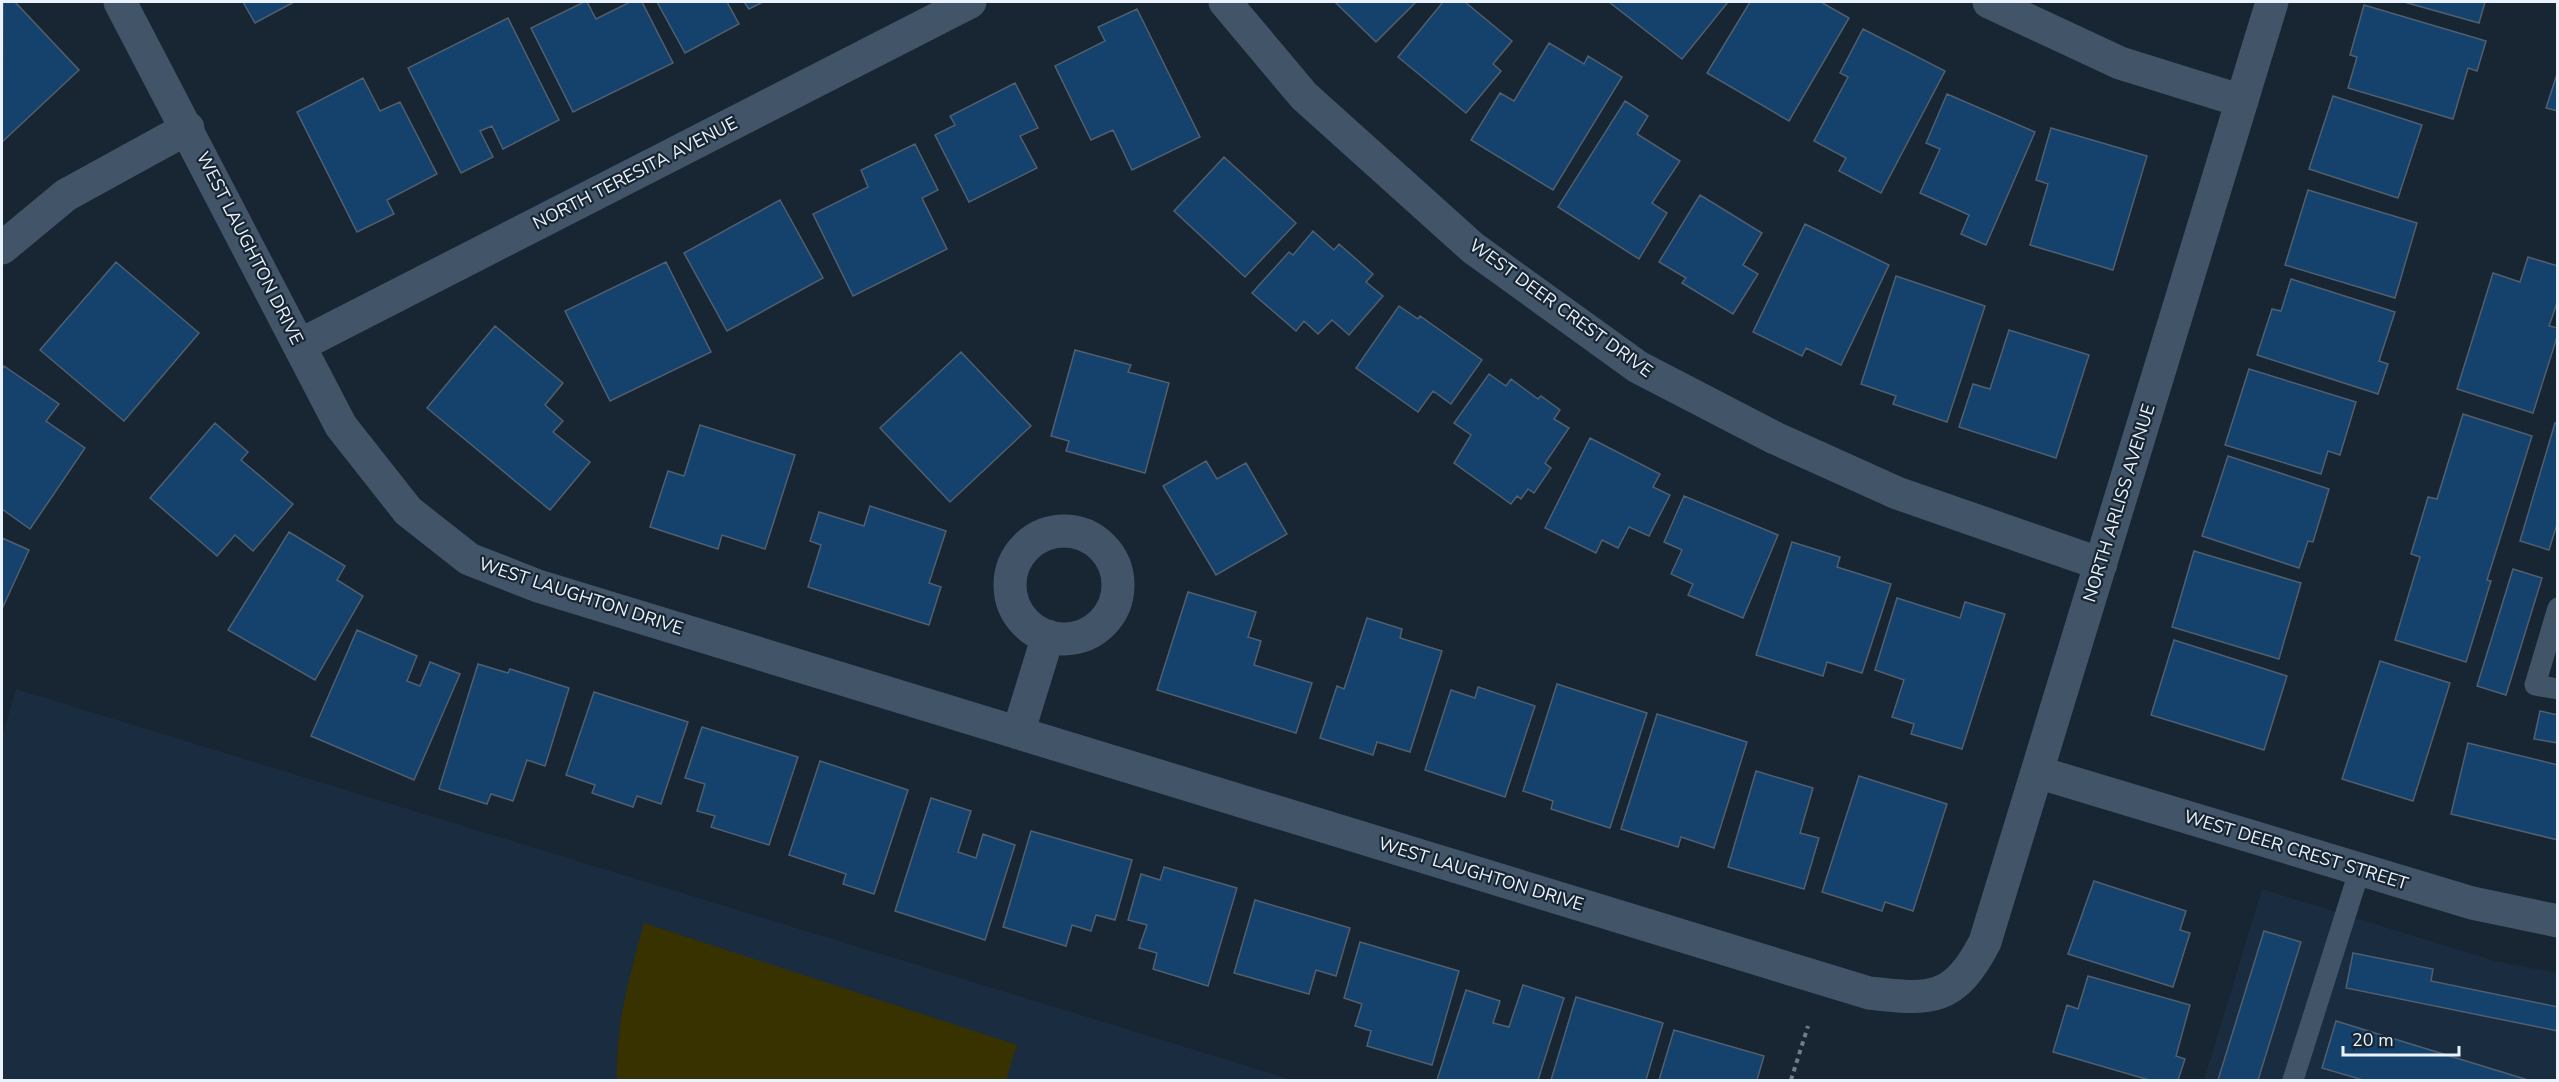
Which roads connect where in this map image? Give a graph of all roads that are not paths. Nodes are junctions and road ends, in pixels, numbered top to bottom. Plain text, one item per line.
1 (120, 2) edge
2 (970, 2) edge
3 (1225, 2) edge
4 (1989, 2) edge
5 (2272, 2) edge
6 (2242, 101) junction
7 (188, 128) junction
8 (2, 248) edge
9 (300, 345) junction
10 (2101, 564) junction
11 (2558, 608) edge
12 (1048, 636) dead end
13 (2558, 689) edge
14 (1018, 733) junction
15 (2037, 772) junction
16 (2360, 869) junction
17 (2558, 921) edge
18 (1946, 992) joint
19 (2294, 1080) edge

1 - 7 street, WEST LAUGHTON DRIVE
2 - 9 street, NORTH TERESITA AVENUE
3 - 10 street, WEST DEER CREST DRIVE
4 - 6 street
5 - 6 street, NORTH ARLISS AVENUE
6 - 10 street, NORTH ARLISS AVENUE
7 - 8 street
7 - 9 street, WEST LAUGHTON DRIVE
9 - 14 street, WEST LAUGHTON DRIVE
10 - 15 street, NORTH ARLISS AVENUE
11 - 13 lane
12 - 14 street
14 - 18 street, WEST LAUGHTON DRIVE
15 - 16 street, WEST DEER CREST STREET
15 - 18 street, NORTH ARLISS AVENUE
16 - 17 street, WEST DEER CREST STREET
16 - 19 lane

